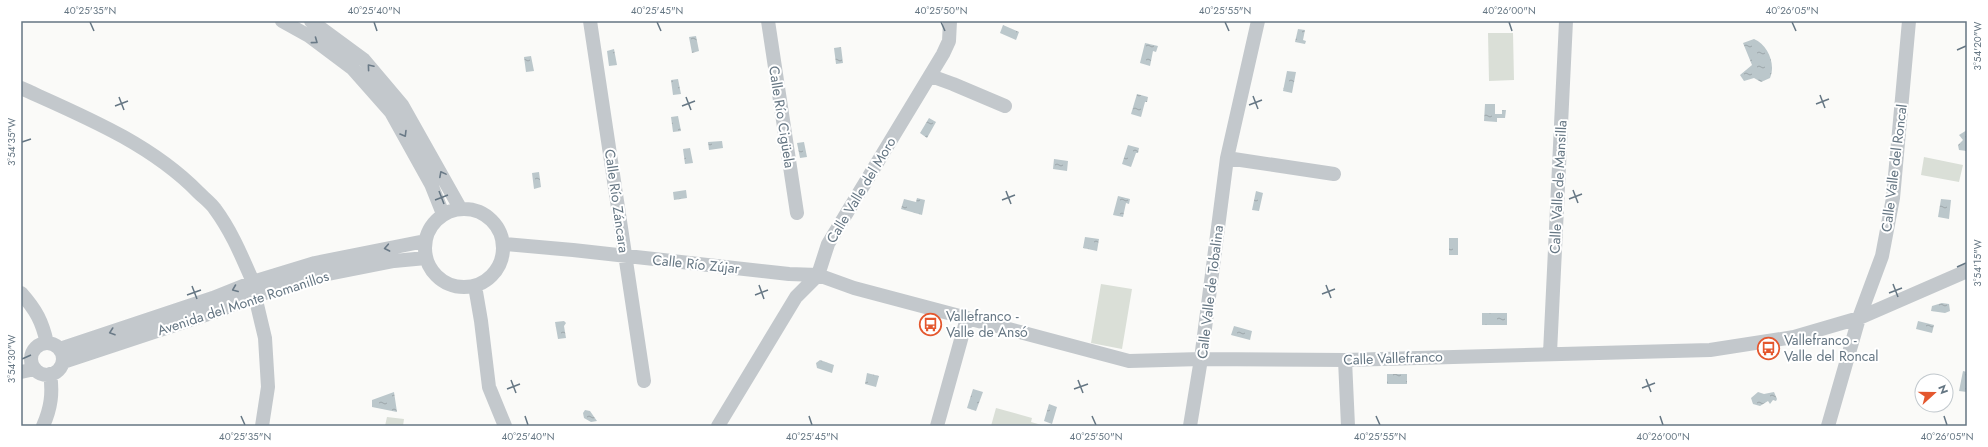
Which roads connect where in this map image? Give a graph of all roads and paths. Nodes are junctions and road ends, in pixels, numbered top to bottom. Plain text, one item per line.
1 (282, 21) edge
2 (311, 21) edge
3 (590, 21) edge
4 (768, 21) edge
5 (950, 21) edge
6 (1258, 21) edge
7 (1566, 21) edge
8 (1909, 21) edge
9 (931, 76) junction
10 (21, 88) edge
11 (1005, 106) dead end
12 (1227, 158) junction
13 (1334, 174) dead end
14 (460, 208) junction
15 (797, 213) dead end
16 (443, 214) junction
17 (425, 241) junction
18 (504, 244) junction
19 (625, 256) junction
20 (426, 258) junction
21 (1967, 271) edge
22 (818, 276) junction
23 (475, 286) junction
24 (254, 289) junction
25 (21, 293) edge
26 (967, 318) junction
27 (1859, 318) junction
28 (57, 352) junction
29 (1550, 353) junction
30 (27, 356) edge
31 (1201, 359) junction
32 (1345, 360) junction
33 (36, 369) junction
34 (21, 372) edge
35 (50, 374) junction
36 (644, 381) dead end
37 (43, 426) edge
38 (262, 426) edge
39 (505, 426) edge
40 (718, 426) edge
41 (937, 426) edge
42 (1190, 426) edge
43 (1348, 426) edge
44 (1828, 426) edge

1 -> 16 street
14 -> 2 street
3 - 19 street, Calle Río Záncara
4 - 15 street, Calle Río Cigüela
5 - 9 street, Calle Valle del Moro
6 - 12 street, Calle Valle de Tobalina
7 - 29 street, Calle Valle de Mansilla
8 - 27 street, Calle Valle del Roncal
9 - 11 street
9 - 22 street, Calle Valle del Moro
10 - 24 street
12 - 13 street
12 - 31 street, Calle Valle de Tobalina
14 - 16 street
14 - 18 street
16 - 17 street
17 - 20 street
17 -> 24 street, Avenida del Monte Romanillos
18 - 19 street, Calle Río Zújar
18 - 23 street
19 - 22 street, Calle Río Zújar
19 - 36 street, Calle Río Záncara
20 - 23 street
20 - 24 street, Avenida del Monte Romanillos
21 - 27 street, Calle Vallefranco
22 - 26 street, Calle Vallefranco
22 - 40 street, Calle Valle del Moro
23 - 39 street
24 - 28 street, Avenida del Monte Romanillos
24 - 38 street
25 - 28 street
26 - 31 street, Calle Vallefranco
26 - 41 street
27 - 29 street, Calle Vallefranco
27 - 44 street, Calle Valle del Roncal
28 - 30 street
28 - 35 street
29 - 32 street, Calle Vallefranco
30 - 33 street
31 - 32 street, Calle Vallefranco
31 - 42 street, Calle Valle de Tobalina
32 - 43 street
33 - 34 street
33 - 35 street
35 - 37 street

